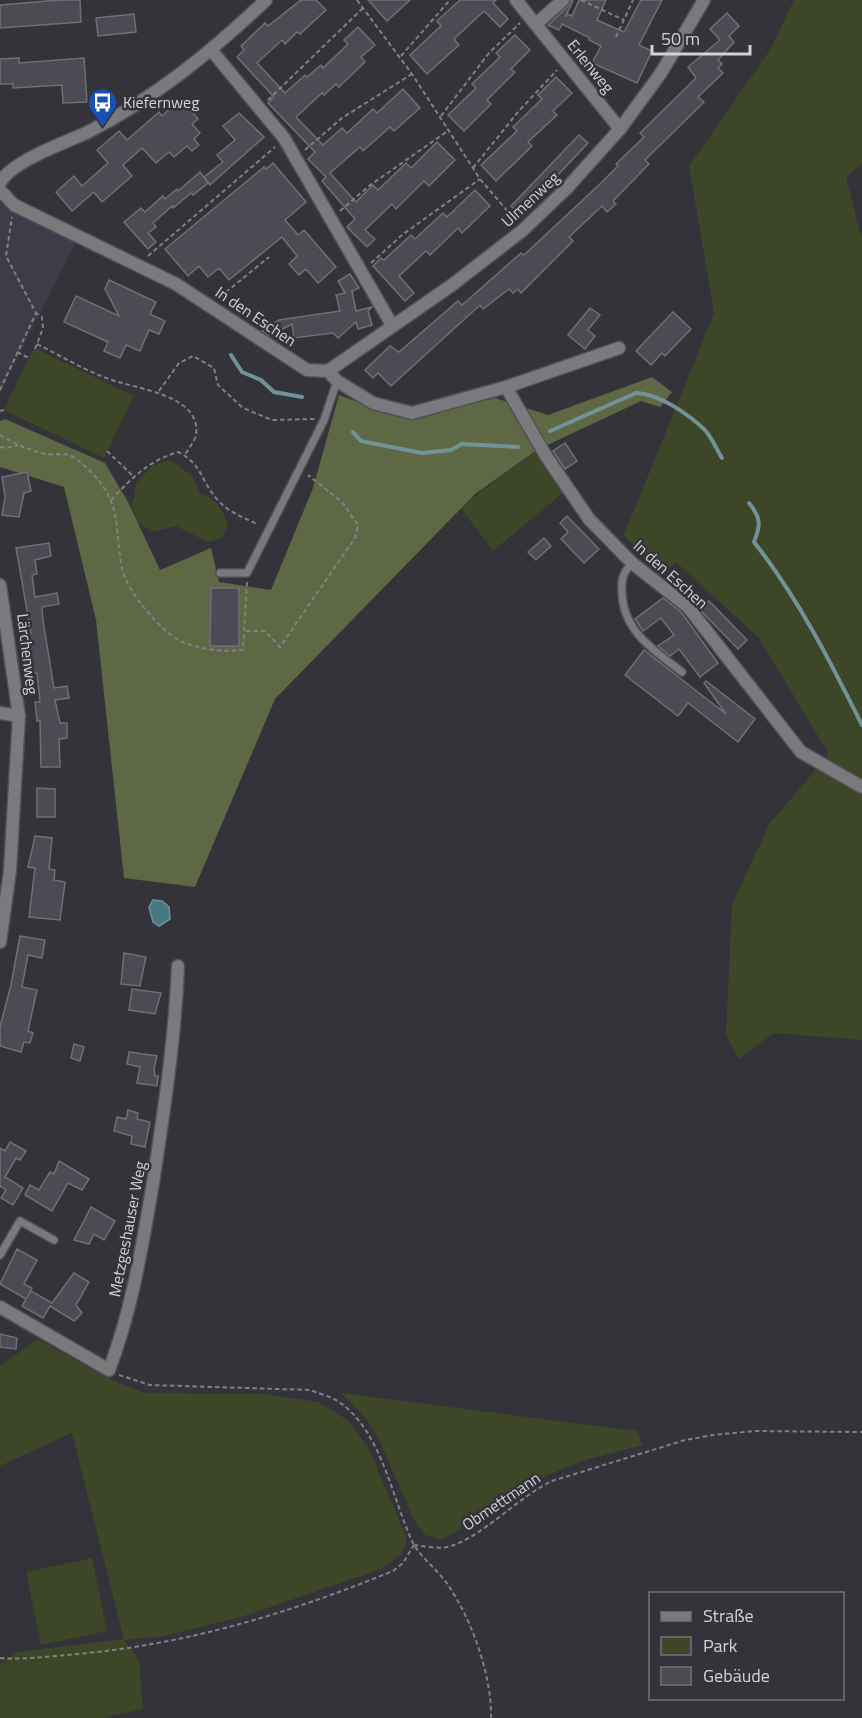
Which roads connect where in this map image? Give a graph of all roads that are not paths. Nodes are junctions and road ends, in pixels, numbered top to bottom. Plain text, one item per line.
1 (266, 0) edge
2 (516, 0) edge
3 (563, 0) edge
4 (704, 0) edge
5 (532, 19) junction
6 (212, 51) junction
7 (620, 129) junction
8 (0, 183) edge
9 (0, 190) edge
10 (392, 325) junction
11 (619, 348) dead end
12 (328, 371) junction
13 (336, 381) junction
14 (506, 387) junction
15 (632, 563) junction
16 (220, 573) dead end
17 (0, 585) edge
18 (682, 672) dead end
19 (0, 713) edge
20 (19, 716) junction
21 (862, 787) edge
22 (3, 909) edge
23 (0, 942) edge
24 (178, 966) dead end
25 (54, 1240) dead end
26 (0, 1255) edge
27 (0, 1307) edge

1 - 6 street
2 - 5 street, Erlenweg
3 - 5 street
4 - 7 street, Ulmenweg
5 - 7 street, Erlenweg
6 - 8 street
6 - 10 street
7 - 10 street, Ulmenweg
9 - 12 street, In den Eschen
10 - 12 street, Ulmenweg
11 - 14 street
12 - 13 street
13 - 14 street
13 - 16 lane
14 - 15 street, In den Eschen
15 - 18 lane
15 - 21 street, In den Eschen
17 - 20 street, Lärchenweg
19 - 20 street
20 - 22 street, Lärchenweg
22 - 23 street, Lärchenweg
24 - 27 street, Metzgeshauser Weg
25 - 26 lane

